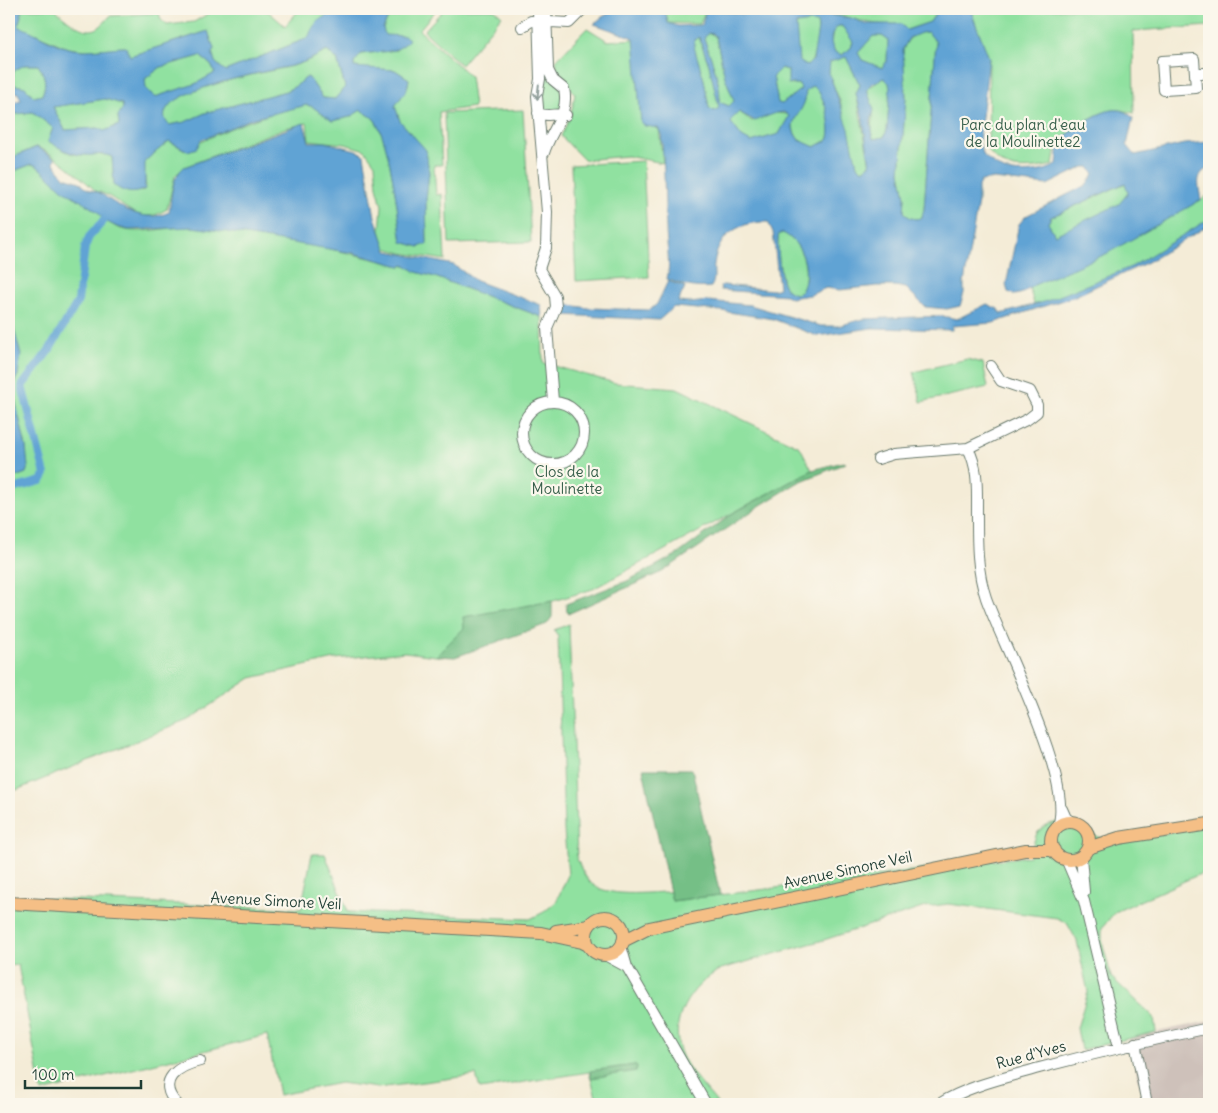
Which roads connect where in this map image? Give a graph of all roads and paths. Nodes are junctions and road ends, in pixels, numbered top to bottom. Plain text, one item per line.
1 (538, 9) edge
2 (546, 9) edge
3 (583, 9) edge
4 (542, 23) junction
5 (522, 27) dead end
6 (1195, 73) dead end
7 (1209, 73) edge
8 (538, 113) junction
9 (565, 115) junction
10 (542, 159) junction
11 (991, 366) dead end
12 (553, 401) junction
13 (968, 448) junction
14 (878, 459) dead end
15 (1060, 804) junction
16 (1072, 822) junction
17 (1209, 824) edge
18 (1085, 829) junction
19 (1055, 832) junction
20 (1119, 838) junction
21 (1025, 850) junction
22 (1054, 850) junction
23 (1084, 852) junction
24 (1066, 859) junction
25 (1084, 901) junction
26 (9, 903) edge
27 (620, 924) junction
28 (589, 926) junction
29 (649, 928) junction
30 (541, 933) junction
31 (622, 944) junction
32 (588, 945) junction
33 (605, 955) junction
34 (628, 967) junction
35 (1209, 1028) edge
36 (1134, 1043) junction
37 (1119, 1047) junction
38 (200, 1061) dead end
39 (177, 1104) edge
40 (706, 1104) edge
41 (939, 1104) edge
42 (1147, 1104) edge

1 - 4 street
2 - 4 street
3 - 4 street
4 - 5 street
4 -> 8 street
4 - 9 street
6 - 7 street
8 - 9 street
8 - 10 street
9 - 10 street
10 - 12 street
11 - 13 street
12 - 12 street
13 - 14 street
13 - 15 street
15 - 16 street
15 - 19 street
16 - 18 main road
16 - 19 main road
17 - 20 main road
18 - 20 main road
18 - 23 main road
19 - 21 main road
19 - 22 main road
20 - 23 main road
21 - 22 main road, Avenue Simone Veil
21 - 29 main road, Avenue Simone Veil
22 - 24 main road
23 - 24 main road
23 - 25 street
24 - 25 street
25 - 37 street
26 - 30 main road, Avenue Simone Veil
27 - 28 main road
27 - 29 main road
27 - 31 main road
28 - 30 main road
28 - 32 main road
29 - 31 main road
30 - 32 main road
31 - 33 main road
31 - 34 street
32 - 33 main road
33 - 34 street
34 - 40 street
35 - 36 street, Rue d'Yves
36 - 37 street, Rue d'Yves
36 - 42 street
37 - 41 street, Rue d'Yves
38 - 39 street

